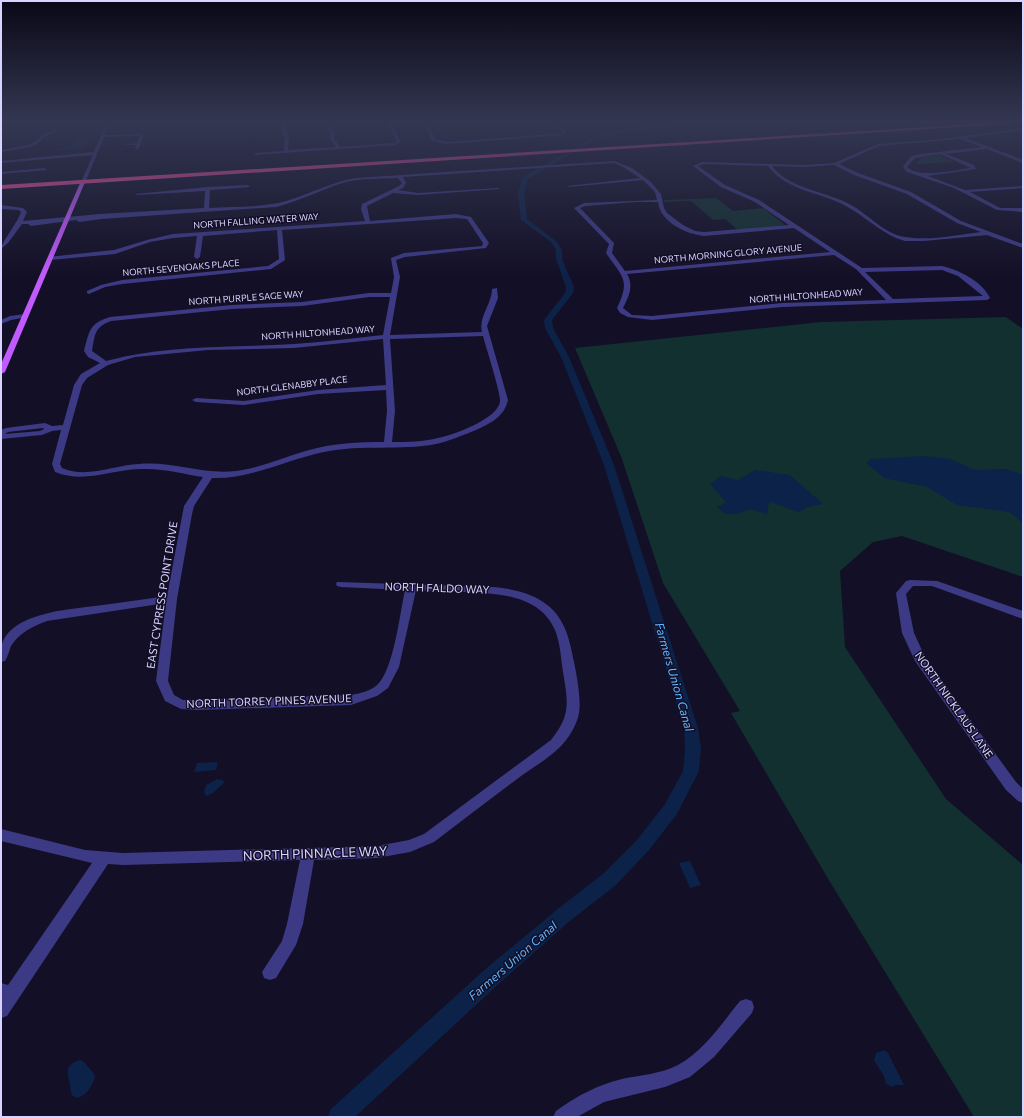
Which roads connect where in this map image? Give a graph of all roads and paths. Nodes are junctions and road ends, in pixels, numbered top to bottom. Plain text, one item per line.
1 (87, 173) edge
2 (221, 173) edge
3 (428, 173) edge
4 (636, 173) edge
5 (704, 173) edge
6 (776, 173) edge
7 (854, 173) edge
8 (916, 173) edge
9 (937, 173) edge
10 (399, 175) junction
11 (921, 175) junction
12 (643, 179) junction
13 (83, 182) junction
14 (248, 186) dead end
15 (569, 186) dead end
16 (1, 187) edge
17 (1023, 187) edge
18 (208, 188) junction
19 (498, 189) dead end
20 (392, 191) junction
21 (966, 191) junction
22 (137, 194) dead end
23 (660, 201) junction
24 (1, 207) edge
25 (206, 210) junction
26 (1023, 210) edge
27 (67, 219) junction
28 (20, 223) junction
29 (368, 223) junction
30 (795, 226) junction
31 (279, 228) junction
32 (987, 233) junction
33 (200, 234) junction
34 (1023, 246) edge
35 (1, 247) edge
36 (836, 253) junction
37 (197, 257) dead end
38 (50, 258) junction
39 (860, 270) junction
40 (623, 273) junction
41 (494, 289) dead end
42 (89, 292) dead end
43 (393, 295) junction
44 (890, 300) junction
45 (1, 316) edge
46 (25, 316) junction
47 (10, 318) junction
48 (1, 322) edge
49 (486, 334) junction
50 (386, 337) junction
51 (105, 363) junction
52 (1, 372) edge
53 (390, 387) junction
54 (196, 400) dead end
55 (67, 427) junction
56 (50, 428) junction
57 (1, 433) edge
58 (1, 436) edge
59 (388, 444) junction
60 (209, 475) junction
61 (341, 584) dead end
62 (411, 587) junction
63 (172, 599) junction
64 (531, 599) joint
65 (1023, 615) edge
66 (1, 658) edge
67 (169, 698) joint
68 (1023, 797) edge
69 (1, 835) edge
70 (308, 854) junction
71 (104, 858) junction
72 (270, 972) dead end
73 (6, 992) edge
74 (746, 1007) dead end
75 (1, 1010) edge
76 (562, 1117) edge

1 - 13 street
2 - 13 highway
3 - 10 street
4 - 12 street
5 - 30 street
6 - 32 street
7 - 32 street
8 - 11 street
9 - 11 street
10 - 20 street
10 - 25 street
11 - 21 street
12 - 15 street
12 - 23 street
13 - 16 highway
13 - 27 main road
14 - 18 street
17 - 21 street
18 - 22 street
18 - 25 street
19 - 20 street
20 - 29 street
21 - 26 street
23 - 30 street
23 - 40 street
24 - 28 street
25 - 27 street
27 - 28 street
27 - 38 main road
28 - 35 street
29 - 31 street, NORTH FALLING WATER WAY
29 - 43 street, NORTH FALLING WATER WAY
30 - 36 street
31 - 33 street, NORTH FALLING WATER WAY
31 - 42 street, NORTH SEVENOAKS PLACE
32 - 34 street
33 - 37 street
33 - 38 street, NORTH FALLING WATER WAY
36 - 39 street
36 - 40 street, NORTH MORNING GLORY AVENUE
38 - 46 main road
39 - 44 street
39 - 44 street, NORTH HILTONHEAD WAY
40 - 44 street, NORTH HILTONHEAD WAY
41 - 49 street
43 - 50 street
43 - 51 street, NORTH PURPLE SAGE WAY
45 - 47 street
46 - 47 street
46 - 52 main road
47 - 48 street
49 - 50 street, NORTH HILTONHEAD WAY
49 - 59 street
50 - 51 street, NORTH HILTONHEAD WAY
50 - 53 street
51 - 55 street, NORTH HILTONHEAD WAY
53 - 54 street, NORTH GLENABBY PLACE
53 - 59 street
55 - 56 street
55 - 60 street, NORTH HILTONHEAD WAY
56 - 57 street
56 - 58 street
59 - 60 street
60 - 63 street, EAST CYPRESS POINT DRIVE
61 - 62 street, NORTH FALDO WAY
62 - 64 street, NORTH FALDO WAY
62 - 67 street, NORTH TORREY PINES AVENUE
63 - 66 street
63 - 67 street, EAST CYPRESS POINT DRIVE
64 - 70 street, NORTH PINNACLE WAY
65 - 68 street, NORTH NICKLAUS LANE
69 - 71 street, NORTH PINNACLE WAY
70 - 71 street, NORTH PINNACLE WAY
70 - 72 street
71 - 73 street
73 - 75 street
74 - 76 street

